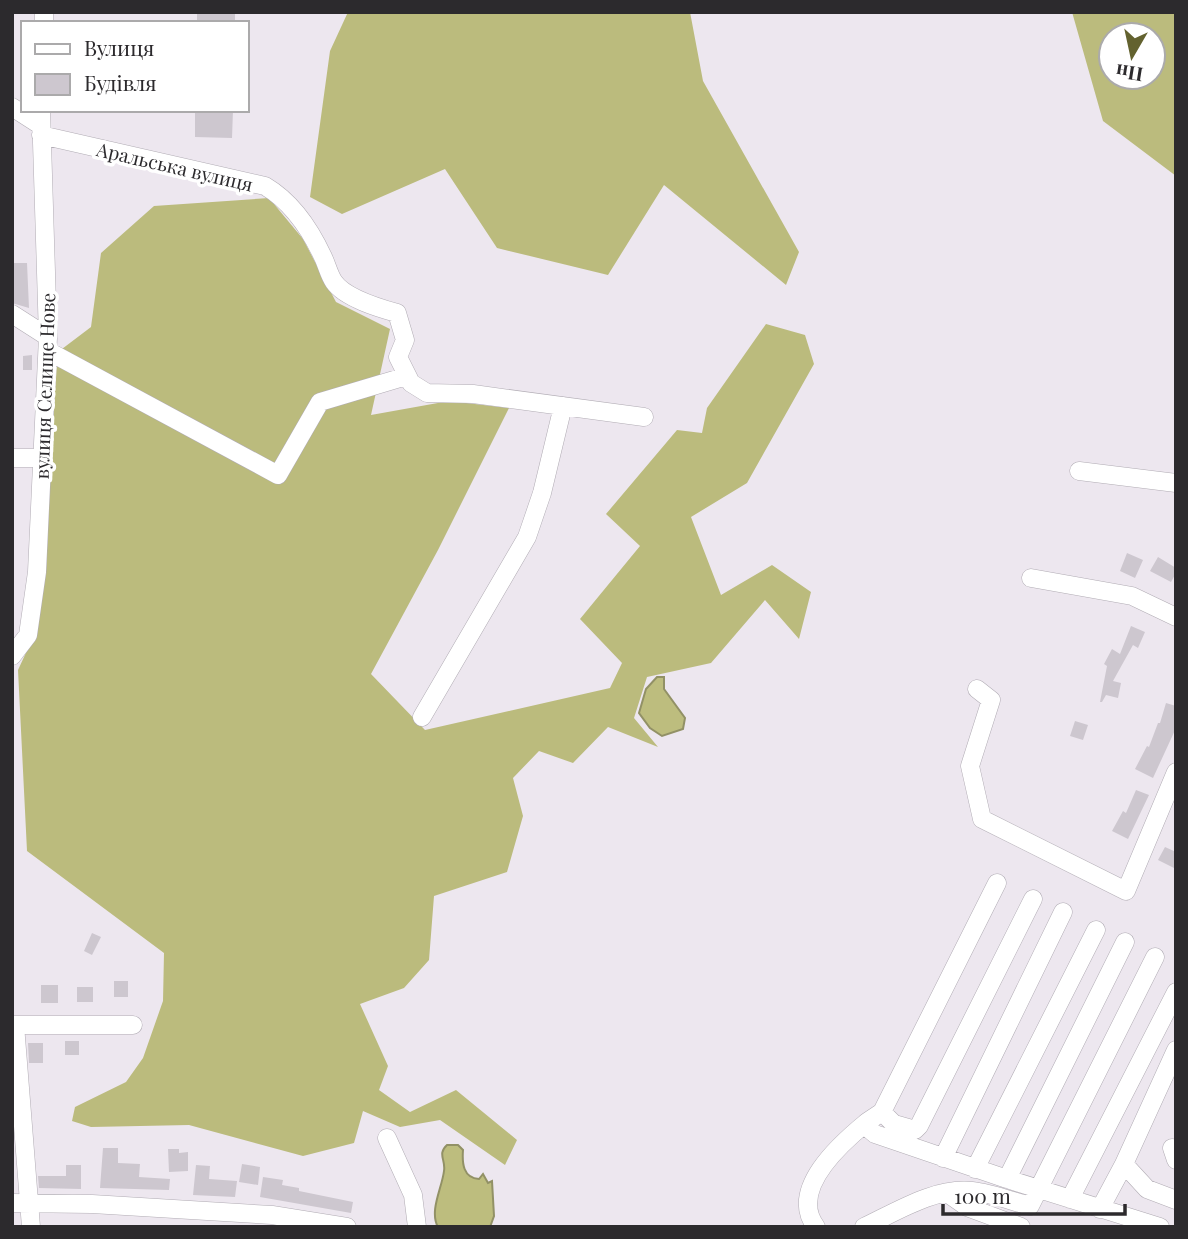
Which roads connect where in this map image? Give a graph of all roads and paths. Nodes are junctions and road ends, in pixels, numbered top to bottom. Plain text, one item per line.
1 (12, 107) edge
2 (41, 124) edge
3 (12, 314) edge
4 (48, 344) junction
5 (407, 376) junction
6 (563, 406) junction
7 (644, 417) dead end
8 (12, 458) edge
9 (43, 458) junction
10 (1079, 471) dead end
11 (1176, 482) edge
12 (1031, 578) dead end
13 (1176, 617) edge
14 (13, 652) edge
15 (977, 689) dead end
16 (422, 717) dead end
17 (1176, 772) edge
18 (996, 883) dead end
19 (1033, 898) dead end
20 (1063, 912) dead end
21 (1096, 930) dead end
22 (1125, 942) dead end
23 (1155, 957) dead end
24 (1176, 992) edge
25 (14, 1025) edge
26 (133, 1025) dead end
27 (1176, 1049) edge
28 (874, 1117) junction
29 (387, 1138) dead end
30 (943, 1158) junction
31 (1124, 1164) junction
32 (975, 1169) junction
33 (1007, 1179) junction
34 (1038, 1189) junction
35 (947, 1192) junction
36 (1070, 1199) junction
37 (1176, 1200) edge
38 (21, 1203) edge
39 (1100, 1209) junction
40 (31, 1227) edge
41 (347, 1227) edge
42 (417, 1227) edge
43 (816, 1227) edge
44 (864, 1227) edge
45 (1021, 1227) edge
46 (1160, 1227) edge

1 - 2 street, Аральська вулиця
2 - 4 street, вулиця Селище Нове
2 - 5 street, Аральська вулиця
3 - 4 street
4 - 5 street
4 - 9 street, вулиця Селище Нове
5 - 6 street
6 - 7 street
6 - 16 street
8 - 9 street
9 - 14 street, вулиця Селище Нове
10 - 11 street
12 - 13 street
15 - 17 street
18 - 28 street
19 - 28 street
20 - 30 street
21 - 32 street
22 - 33 street
23 - 34 street
24 - 36 street
25 - 26 street
25 - 38 street
27 - 31 street
28 - 30 street
28 - 43 street
29 - 42 street
30 - 32 street
31 - 37 street
31 - 39 street
32 - 33 street
33 - 34 street
34 - 35 street
34 - 36 street
35 - 44 street
35 - 45 street
36 - 39 street
38 - 40 street
38 - 41 street
39 - 46 street

